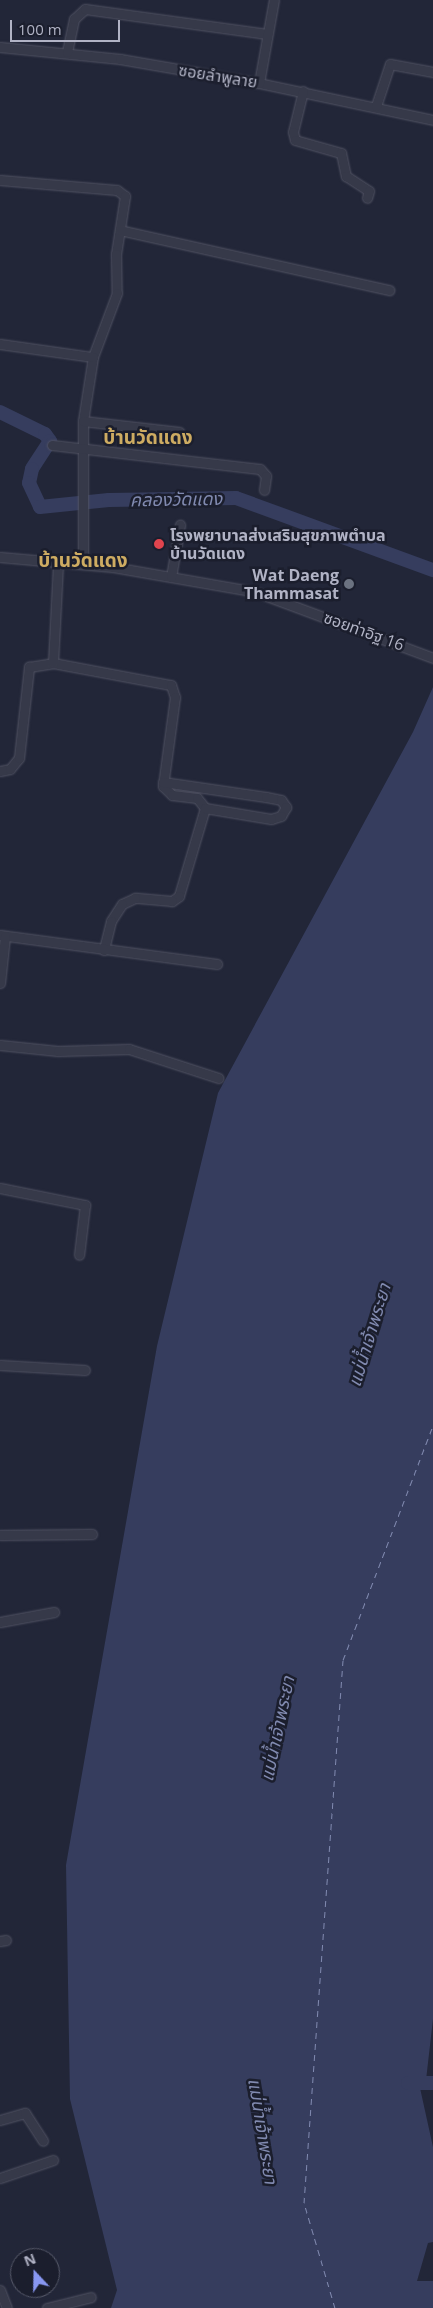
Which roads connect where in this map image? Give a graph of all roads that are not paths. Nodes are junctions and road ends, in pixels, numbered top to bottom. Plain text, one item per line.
1 (274, 0) edge
2 (267, 34) junction
3 (0, 47) edge
4 (67, 52) junction
5 (433, 72) edge
6 (259, 83) junction
7 (304, 91) junction
8 (376, 106) junction
9 (433, 120) edge
10 (0, 180) edge
11 (367, 198) dead end
12 (120, 230) junction
13 (388, 290) dead end
14 (0, 344) edge
15 (93, 356) junction
16 (83, 421) junction
17 (179, 432) dead end
18 (52, 445) dead end
19 (81, 449) junction
20 (264, 490) dead end
21 (180, 525) dead end
22 (0, 557) edge
23 (58, 563) junction
24 (83, 564) junction
25 (171, 578) junction
26 (433, 658) edge
27 (53, 663) junction
28 (0, 771) edge
29 (163, 782) junction
30 (205, 808) junction
31 (3, 935) edge
32 (104, 950) junction
33 (217, 964) dead end
34 (0, 983) edge
35 (0, 1045) edge
36 (218, 1078) dead end
37 (0, 1188) edge
38 (79, 1255) dead end
39 (0, 1365) edge
40 (85, 1370) dead end
41 (92, 1534) dead end
42 (0, 1535) edge
43 (54, 1612) dead end
44 (0, 1622) edge
45 (0, 2120) edge
46 (43, 2141) dead end
47 (53, 2160) dead end
48 (0, 2178) edge
49 (0, 2290) edge
50 (91, 2297) dead end
51 (8, 2308) edge
52 (47, 2308) edge

1 - 2 street
2 - 4 street
2 - 6 street
3 - 4 street, ซอยลำพูลาย
4 - 6 street, ซอยลำพูลาย
5 - 8 street
6 - 7 street, ซอยลำพูลาย
7 - 8 street, ซอยลำพูลาย
7 - 11 street
8 - 9 street, ซอยลำพูลาย
10 - 12 street
12 - 13 street
12 - 15 street
14 - 15 street
15 - 16 street
16 - 17 street
16 - 19 street
18 - 19 street
19 - 20 street
19 - 24 street
21 - 25 street
22 - 23 street, ซอยท่าอิฐ 16
23 - 24 street, ซอยท่าอิฐ 16
23 - 27 street
24 - 25 street, ซอยท่าอิฐ 16
25 - 26 street, ซอยท่าอิฐ 16
27 - 28 street
27 - 29 street
29 - 30 street
29 - 30 street
30 - 32 street
31 - 32 street
31 - 34 street
32 - 33 street
35 - 36 street
37 - 38 street
39 - 40 street
41 - 42 street
43 - 44 street
45 - 46 street
47 - 48 street
49 - 51 street
50 - 52 street

